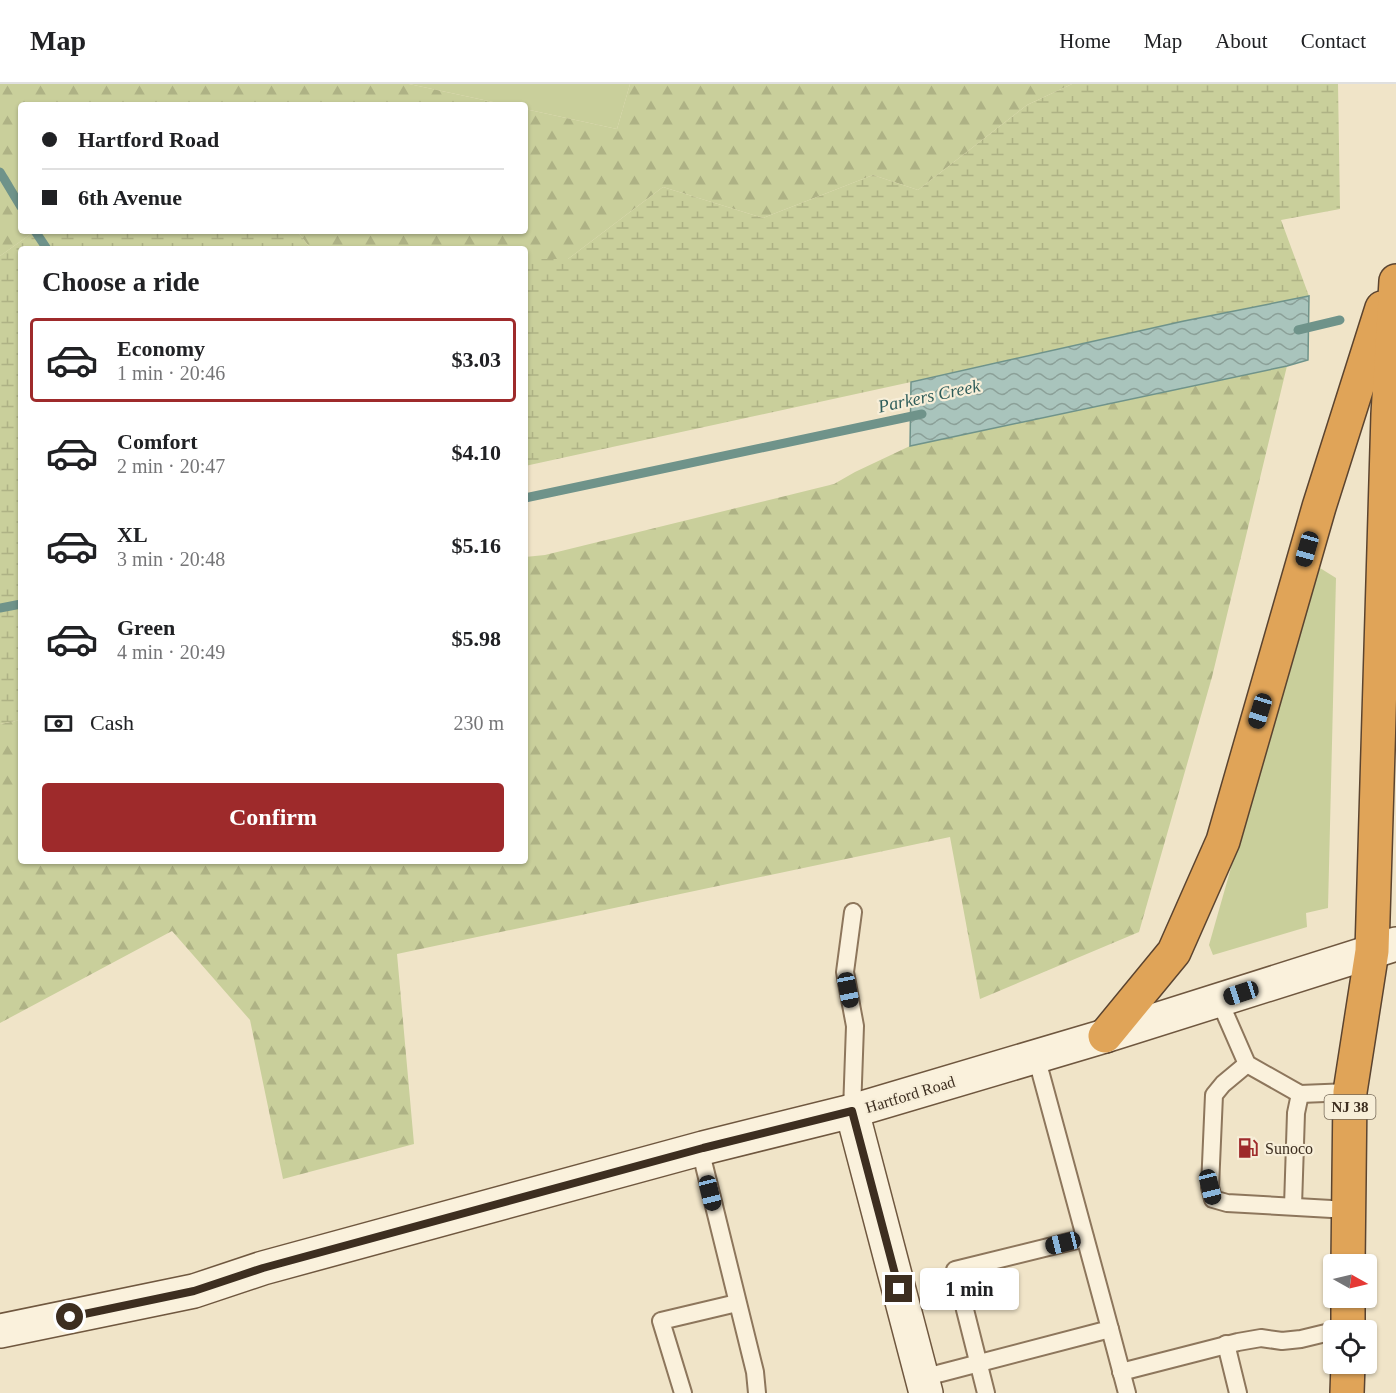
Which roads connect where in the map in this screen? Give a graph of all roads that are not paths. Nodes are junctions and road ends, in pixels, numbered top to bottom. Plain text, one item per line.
1 (1396, 263) edge
2 (1396, 280) edge
3 (853, 912) dead end
4 (1384, 948) edge
5 (1219, 1000) junction
6 (1104, 1036) junction
7 (1036, 1056) junction
8 (1247, 1064) junction
9 (1350, 1092) junction
10 (1300, 1094) junction
11 (852, 1111) junction
12 (700, 1149) junction
13 (1293, 1206) junction
14 (1349, 1210) junction
15 (1085, 1238) junction
16 (1348, 1254) edge
17 (737, 1303) junction
18 (1110, 1329) junction
19 (0, 1330) edge
20 (1323, 1330) edge
21 (1226, 1344) junction
22 (978, 1363) junction
23 (1121, 1372) junction
24 (1348, 1374) edge
25 (924, 1385) edge
26 (683, 1393) edge
27 (757, 1393) edge
28 (986, 1393) edge
29 (1127, 1393) edge
30 (1238, 1393) edge
31 (1347, 1393) edge

1 - 6 highway
2 - 4 highway, NJ 38
3 - 11 lane
4 - 5 street, Hartford Road
4 - 9 highway, NJ 38
5 - 6 street, Hartford Road
5 - 8 lane
6 - 7 street, Hartford Road
7 - 11 street, Hartford Road
7 - 15 lane
8 - 10 lane
8 - 13 lane
9 - 10 lane
9 - 14 highway, NJ 38
10 - 13 lane
11 - 12 street, Hartford Road
11 - 25 street
12 - 17 lane
12 - 19 street, Hartford Road
13 - 14 lane
14 - 16 highway, NJ 38
15 - 18 lane
15 - 22 lane
17 - 26 lane
17 - 27 lane
18 - 22 lane
18 - 23 lane
20 - 21 lane
21 - 23 lane
21 - 30 lane
22 - 25 lane
22 - 28 lane
23 - 29 lane
24 - 31 highway

